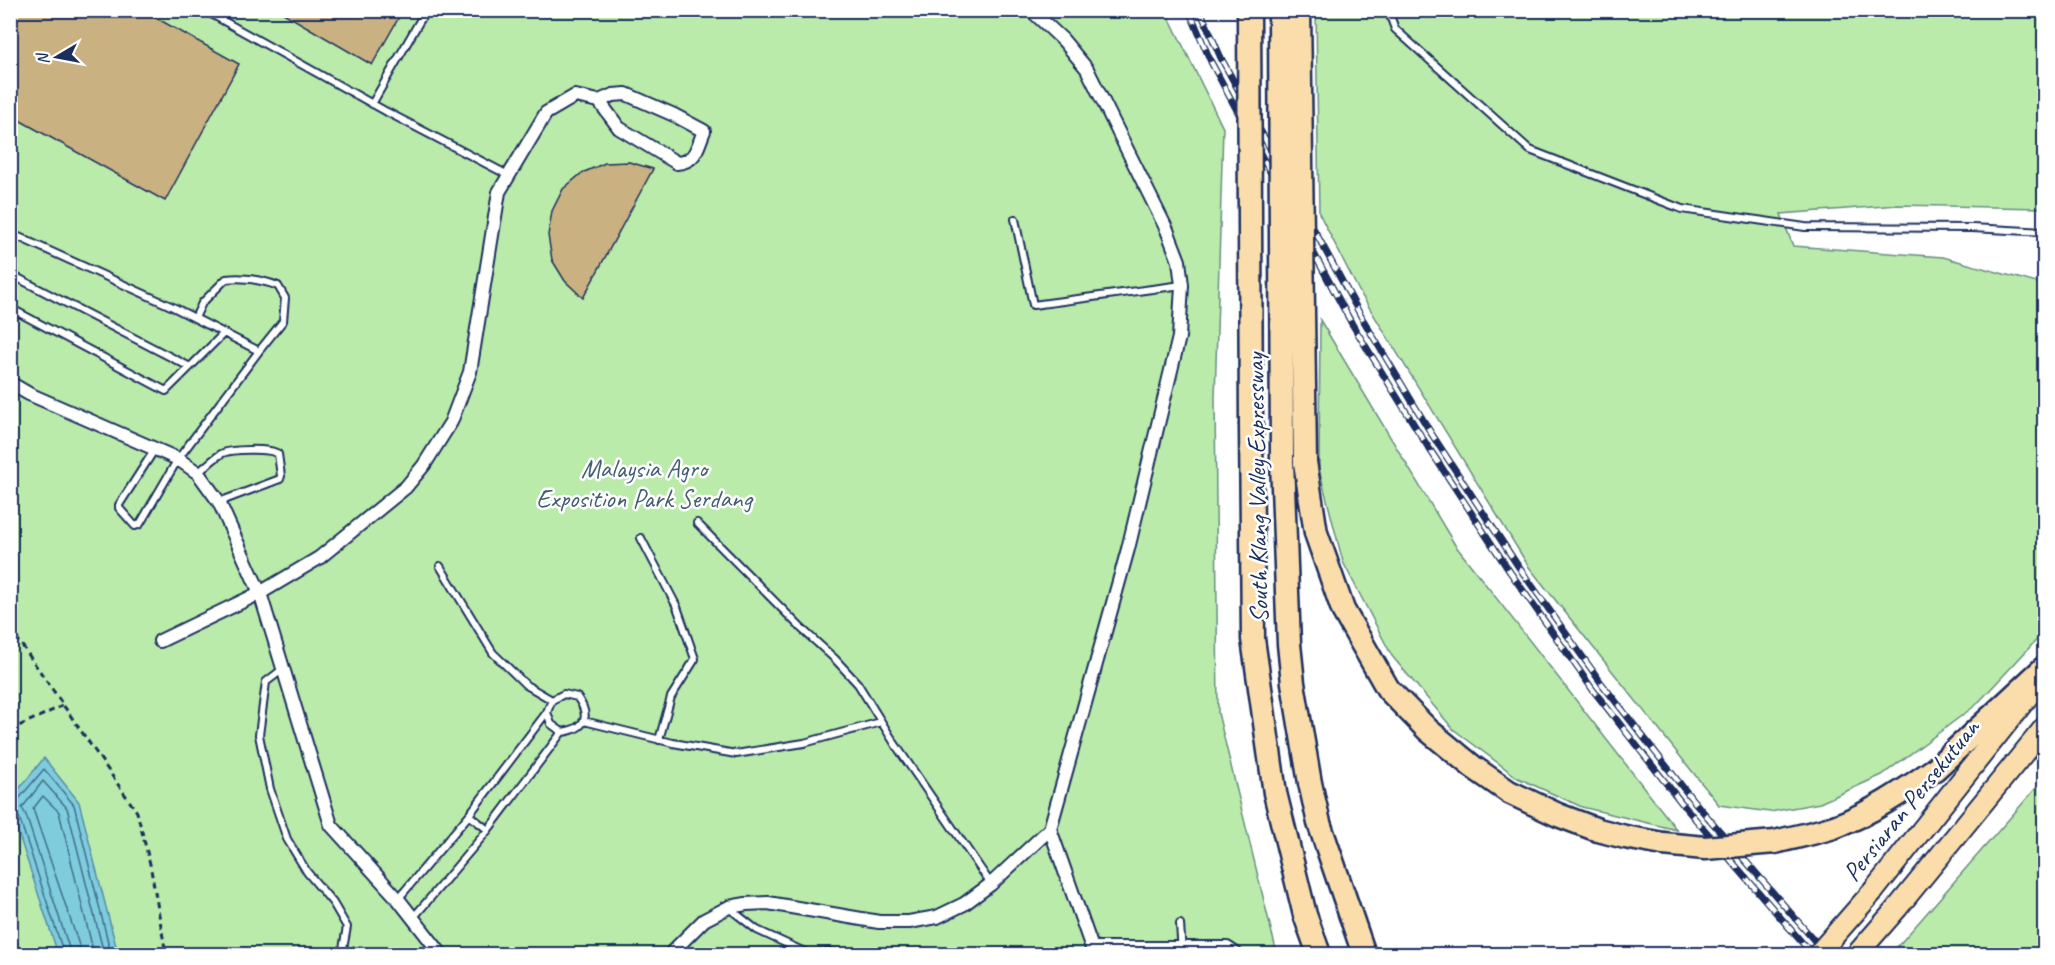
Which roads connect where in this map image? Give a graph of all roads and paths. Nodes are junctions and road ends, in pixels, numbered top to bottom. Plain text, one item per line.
1 (204, 10) edge
2 (426, 10) edge
3 (1031, 10) edge
4 (1248, 10) edge
5 (1280, 10) edge
6 (1299, 10) edge
7 (1388, 10) edge
8 (599, 101) junction
9 (372, 104) junction
10 (509, 176) junction
11 (1015, 219) dead end
12 (2044, 232) edge
13 (10, 233) edge
14 (10, 274) edge
15 (1182, 285) junction
16 (10, 308) edge
17 (195, 318) junction
18 (224, 333) junction
19 (258, 351) junction
20 (190, 367) junction
21 (10, 383) edge
22 (155, 449) junction
23 (178, 459) junction
24 (198, 473) junction
25 (219, 502) junction
26 (697, 522) dead end
27 (641, 538) dead end
28 (440, 566) dead end
29 (260, 593) junction
30 (10, 628) edge
31 (160, 641) dead end
32 (2044, 668) edge
33 (284, 669) junction
34 (2044, 676) edge
35 (552, 700) junction
36 (62, 706) junction
37 (547, 712) junction
38 (584, 721) junction
39 (881, 722) junction
40 (2044, 728) edge
41 (10, 730) edge
42 (562, 732) junction
43 (659, 740) junction
44 (470, 815) junction
45 (1050, 829) junction
46 (488, 830) junction
47 (991, 884) junction
48 (398, 899) junction
49 (729, 907) junction
50 (413, 918) junction
51 (1180, 924) dead end
52 (10, 930) edge
53 (437, 950) edge
54 (1092, 951) edge
55 (1182, 951) edge
56 (22, 954) edge
57 (166, 954) edge
58 (342, 954) edge
59 (422, 954) edge
60 (670, 954) edge
61 (847, 954) edge
62 (1236, 954) edge
63 (1319, 954) edge
64 (1364, 954) edge
65 (1818, 954) edge
66 (1857, 954) edge

1 - 9 lane
2 - 9 lane
3 - 15 street
4 - 63 highway, South Klang Valley Expressway, bridge
5 - 64 highway, South Klang Valley Expressway, bridge
6 - 32 highway, bridge
7 - 12 lane
8 - 8 street
8 - 10 street
9 - 10 lane
10 - 29 street
11 - 15 lane
13 - 17 lane
14 - 20 lane
15 - 45 street
16 - 20 lane
17 - 18 lane
17 - 19 lane
18 - 19 lane
18 - 20 lane
19 - 23 lane
21 - 22 street
22 - 23 street
22 - 23 lane
23 - 24 street
24 - 25 street
24 - 25 lane
25 - 29 street
26 - 39 lane
27 - 43 lane
28 - 35 lane
29 - 31 street
29 - 33 street
30 - 36 path
33 - 48 street
33 - 58 lane
34 - 65 main road, Persiaran Persekutuan, bridge
35 - 37 lane
35 - 38 lane
36 - 41 path
36 - 57 path
37 - 42 lane
37 - 44 lane
38 - 42 lane
38 - 43 lane
39 - 43 lane
39 - 47 lane
40 - 66 main road
42 - 46 lane
44 - 46 lane
44 - 48 lane
45 - 47 street
45 - 54 street
46 - 50 lane
47 - 49 street
48 - 50 street
49 - 60 street
49 - 61 lane
50 - 53 street
51 - 55 lane
52 - 56 path
53 - 59 lane
54 - 55 street
55 - 62 street

